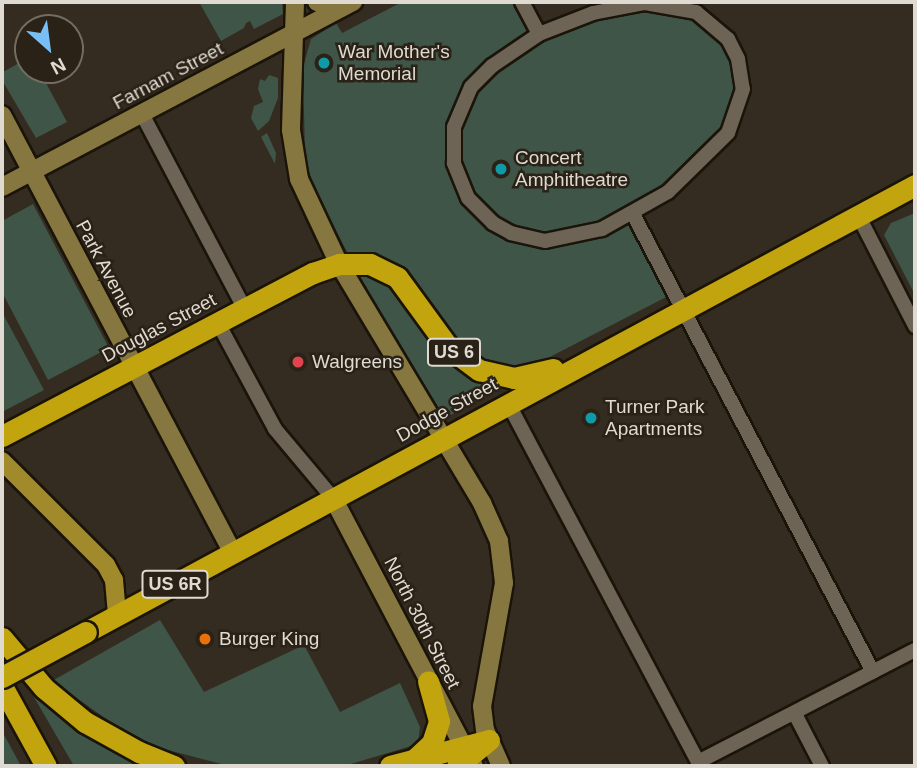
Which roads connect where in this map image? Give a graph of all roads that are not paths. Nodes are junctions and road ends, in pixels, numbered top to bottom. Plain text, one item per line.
1 (295, 2) edge
2 (317, 2) edge
3 (522, 2) edge
4 (346, 5) edge
5 (539, 34) junction
6 (291, 35) junction
7 (142, 114) junction
8 (2, 115) edge
9 (31, 172) junction
10 (915, 184) edge
11 (2, 187) edge
12 (915, 197) edge
13 (865, 211) junction
14 (633, 214) junction
15 (339, 264) junction
16 (245, 309) junction
17 (683, 309) junction
18 (218, 323) junction
19 (915, 326) edge
20 (598, 353) junction
21 (134, 367) junction
22 (479, 370) junction
23 (508, 403) junction
24 (473, 423) junction
25 (2, 436) edge
26 (444, 439) junction
27 (2, 461) edge
28 (333, 498) junction
29 (232, 552) junction
30 (117, 615) junction
31 (2, 638) edge
32 (915, 650) edge
33 (873, 672) junction
34 (2, 677) edge
35 (428, 681) junction
36 (2, 686) edge
37 (17, 712) junction
38 (795, 714) junction
39 (489, 740) junction
40 (414, 759) junction
41 (466, 759) edge
42 (46, 766) edge
43 (52, 766) edge
44 (174, 766) edge
45 (390, 766) edge
46 (501, 766) edge
47 (822, 766) edge

1 - 6 main road
2 - 4 main road
3 - 5 street
4 - 6 main road, Farnam Street
5 - 14 street
5 - 14 street
6 - 7 main road, Farnam Street
6 - 15 main road
7 - 9 main road, Farnam Street
7 - 16 street
8 - 9 main road, Park Avenue
9 - 11 main road, Farnam Street
9 - 21 main road, Park Avenue
10 - 13 highway, Dodge Street / US 6
12 - 13 highway
13 - 17 highway, Dodge Street / US 6
13 - 19 street
14 - 17 street
15 - 16 highway, Douglas Street / US 6
15 - 22 highway, US 6
15 - 26 main road
16 - 18 highway, Douglas Street / US 6
17 - 20 highway, Dodge Street / US 6
17 - 33 street
18 - 21 highway, Douglas Street / US 6
18 - 28 street
20 - 22 highway, US 6
20 - 23 highway, Dodge Street / US 6R
21 - 25 highway, Douglas Street / US 6
21 - 29 main road, Park Avenue
22 - 24 highway
23 - 24 highway, Dodge Street / US 6R
23 - 38 street
24 - 26 highway, Dodge Street / US 6R
26 - 28 highway, Dodge Street / US 6R
26 - 39 main road
27 - 30 main road
28 - 29 highway, Dodge Street / US 6R
28 - 35 main road, North 30th Street
29 - 30 highway, Dodge Street / US 6R
30 - 34 highway, Dodge Street / US 6R, bridge
31 - 44 highway
32 - 33 street
33 - 38 street
35 - 40 highway
35 - 41 main road, North 30th Street
36 - 37 highway
37 - 42 highway
37 - 43 highway
38 - 47 street
39 - 41 highway
39 - 46 main road
40 - 41 highway
40 - 45 highway

